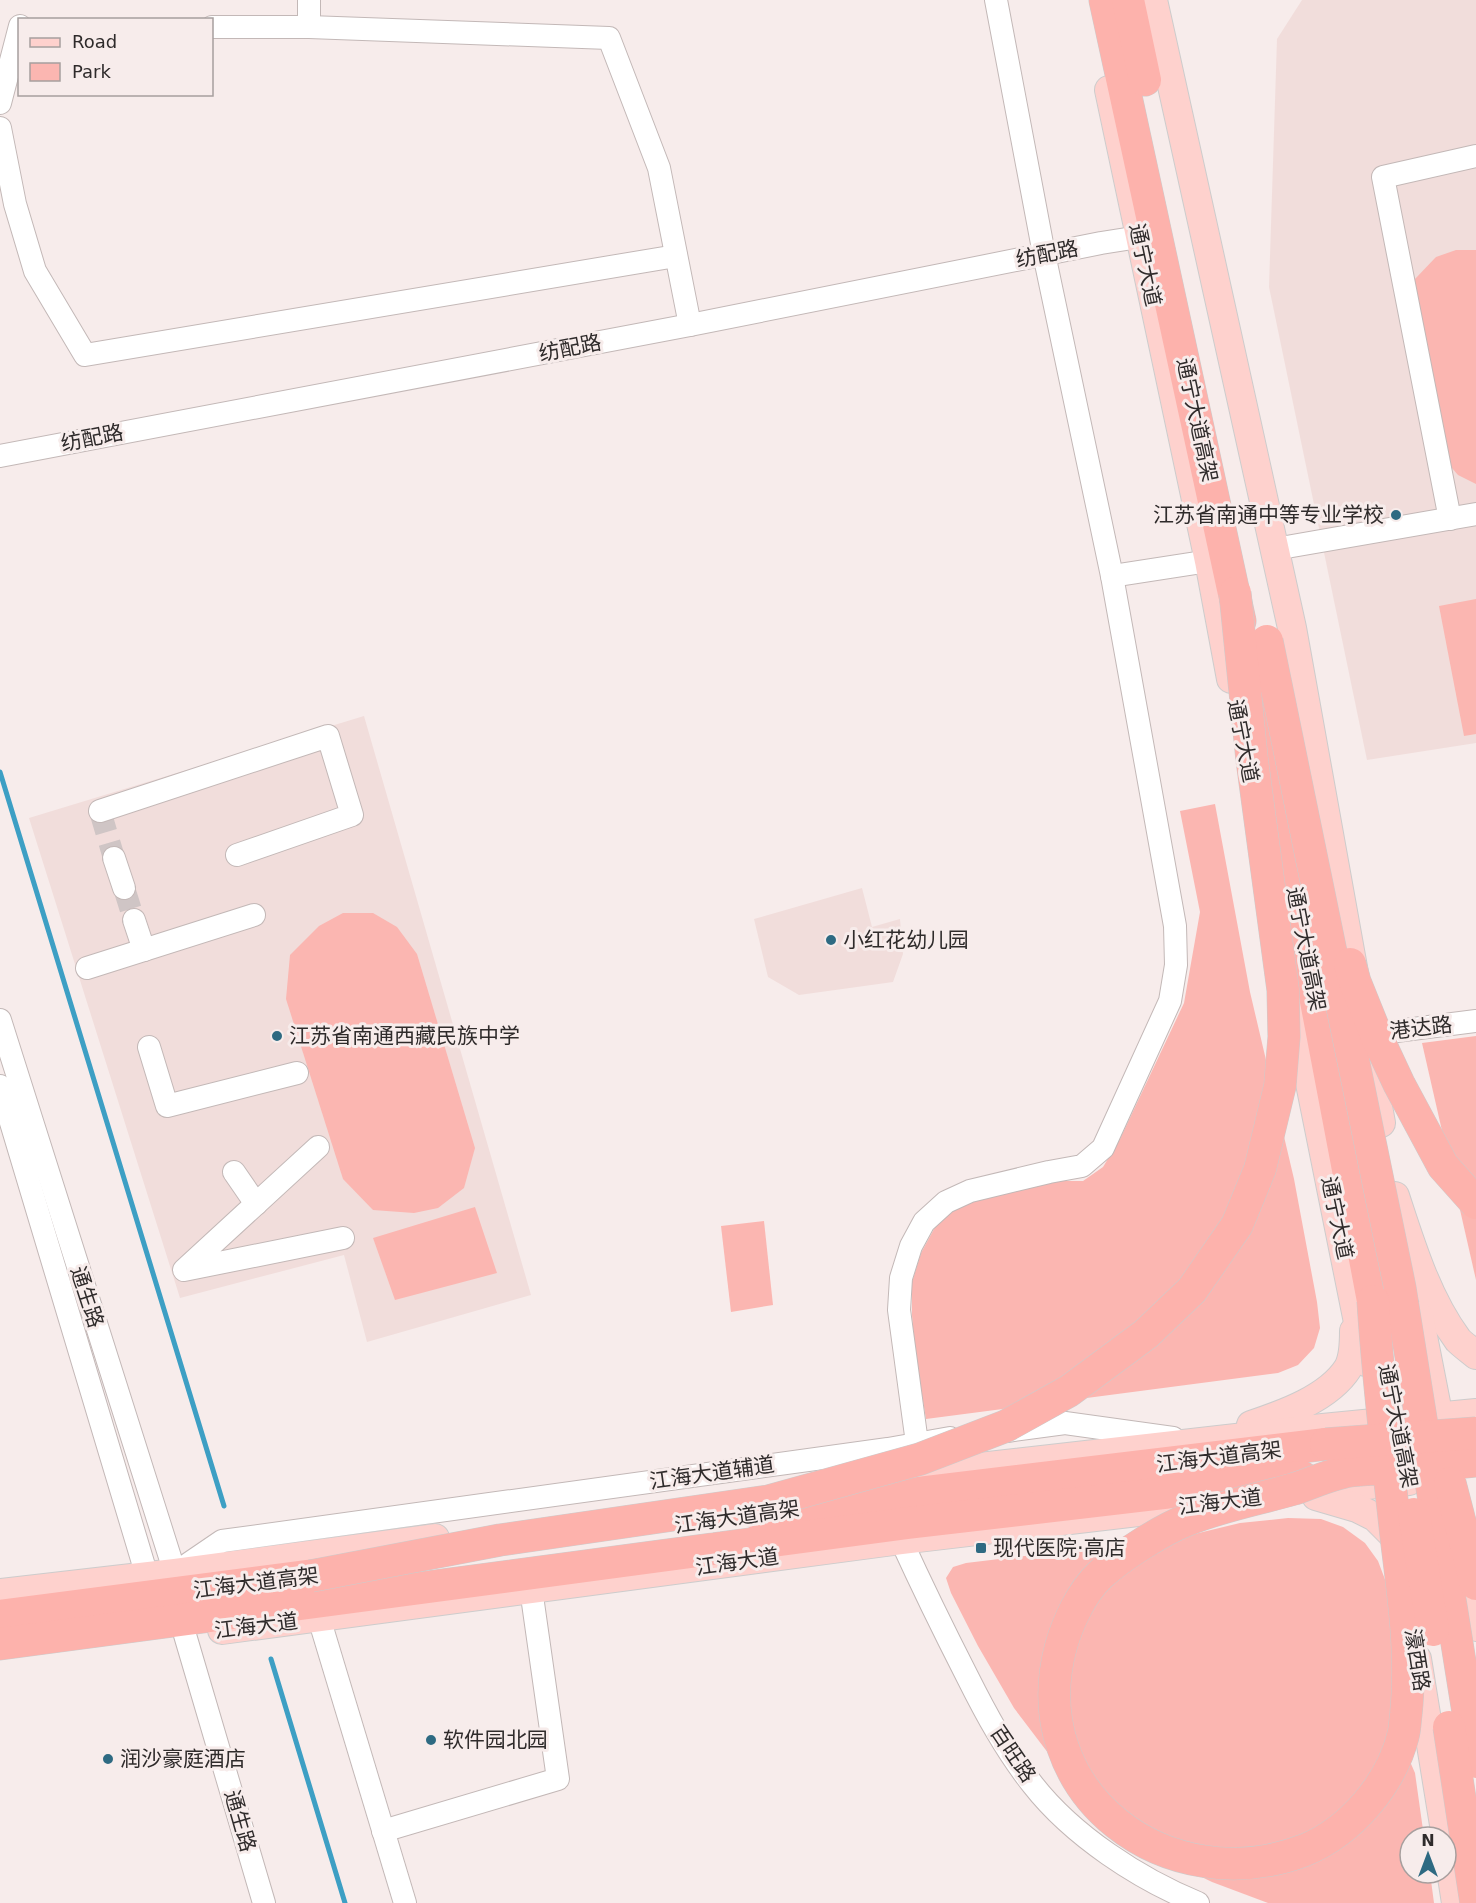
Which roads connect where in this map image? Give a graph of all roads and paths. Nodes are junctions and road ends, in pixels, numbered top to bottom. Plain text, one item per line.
1 (309, 0) edge
2 (996, 0) edge
3 (1090, 0) edge
4 (1105, 0) edge
5 (1128, 0) edge
6 (1153, 0) edge
7 (213, 27) edge
8 (309, 27) junction
9 (18, 34) edge
10 (0, 103) edge
11 (0, 128) edge
12 (1476, 156) edge
13 (1139, 237) junction
14 (1044, 254) junction
15 (676, 256) junction
16 (690, 325) junction
17 (0, 456) edge
18 (1476, 514) edge
19 (1450, 519) junction
20 (1275, 549) junction
21 (1209, 561) junction
22 (1112, 576) junction
23 (1235, 593) junction
24 (1267, 641) junction
25 (100, 811) dead end
26 (237, 855) dead end
27 (114, 858) tunnel mouth
28 (124, 888) tunnel mouth
29 (254, 915) dead end
30 (134, 920) tunnel mouth
31 (144, 950) junction
32 (87, 968) dead end
33 (0, 1020) edge
34 (1476, 1021) edge
35 (1365, 1035) junction
36 (149, 1047) dead end
37 (297, 1072) dead end
38 (0, 1086) edge
39 (14, 1125) edge
40 (318, 1147) dead end
41 (234, 1172) dead end
42 (1395, 1196) junction
43 (1476, 1203) edge
44 (256, 1204) junction
45 (343, 1238) dead end
46 (1375, 1293) junction
47 (1476, 1354) edge
48 (1476, 1413) edge
49 (1439, 1416) junction
50 (1377, 1422) junction
51 (1476, 1433) edge
52 (1202, 1441) junction
53 (917, 1443) junction
54 (1349, 1471) junction
55 (1467, 1471) edge
56 (1389, 1483) junction
57 (1296, 1492) junction
58 (901, 1540) junction
59 (1398, 1540) junction
60 (175, 1573) junction
61 (147, 1576) junction
62 (311, 1576) junction
63 (1476, 1584) edge
64 (531, 1589) junction
65 (0, 1593) edge
66 (0, 1616) edge
67 (319, 1618) junction
68 (1476, 1618) edge
69 (185, 1635) junction
70 (0, 1644) edge
71 (0, 1660) edge
72 (1476, 1762) edge
73 (1444, 1825) edge
74 (383, 1831) junction
75 (1453, 1885) edge
76 (264, 1903) edge
77 (405, 1903) edge
78 (1198, 1903) edge
79 (1456, 1903) edge
80 (1476, 1903) edge

1 - 8 street
2 - 14 street
3 - 13 main road, 通宁大道
4 - 23 highway, 通宁大道高架
5 - 24 highway, 通宁大道高架
6 - 20 main road
7 - 8 street
8 - 15 street
9 - 10 street
11 - 15 street
12 - 19 street
13 - 14 street, 纺配路
13 - 21 main road, 通宁大道
14 - 16 street, 纺配路
14 - 22 street
15 - 16 street
16 - 17 street, 纺配路
18 - 19 street
19 - 20 street
20 - 35 main road
21 - 22 street
21 - 46 main road, 通宁大道
22 - 53 street
23 - 46 highway, 通宁大道高架, bridge
23 - 62 highway, bridge
24 - 43 highway, bridge
24 - 46 highway, 通宁大道高架, bridge
25 - 26 street
27 - 28 street
29 - 31 street
30 - 31 street
31 - 32 street
33 - 39 street, 通生路
34 - 35 street, 港达路
35 - 42 main road
36 - 37 street
38 - 39 street, 通生路
39 - 60 street, 通生路
39 - 61 street, 通生路
40 - 44 street
41 - 44 street
42 - 47 main road
42 - 49 main road
44 - 45 street
46 - 50 main road, 通宁大道
46 - 52 main road
46 - 54 highway, bridge
46 - 63 highway, bridge
46 - 72 highway, 通宁大道高架, bridge
46 - 80 highway, 通宁大道高架, bridge
48 - 49 main road
49 - 50 main road
49 - 55 main road
50 - 52 main road
50 - 56 main road, 通宁大道
51 - 62 highway, 江海大道高架, bridge
52 - 53 street, 江海大道辅道
52 - 60 main road
53 - 60 street, 江海大道辅道
54 - 55 highway, 江海大道高架, bridge
54 - 70 highway, 江海大道高架, bridge
55 - 56 main road, 江海大道
55 - 68 main road
56 - 57 main road, 江海大道
56 - 59 main road, 濠西路
57 - 58 main road, 江海大道
57 - 59 main road
58 - 64 main road, 江海大道
58 - 78 street, 百旺路
59 - 73 main road, 濠西路
60 - 61 main road
61 - 65 main road
62 - 66 highway, 江海大道高架
64 - 67 main road, 江海大道
64 - 74 street
67 - 69 main road, 江海大道
67 - 74 street
69 - 71 main road, 江海大道
69 - 76 street, 通生路
74 - 77 street
75 - 79 main road, 濠西路

